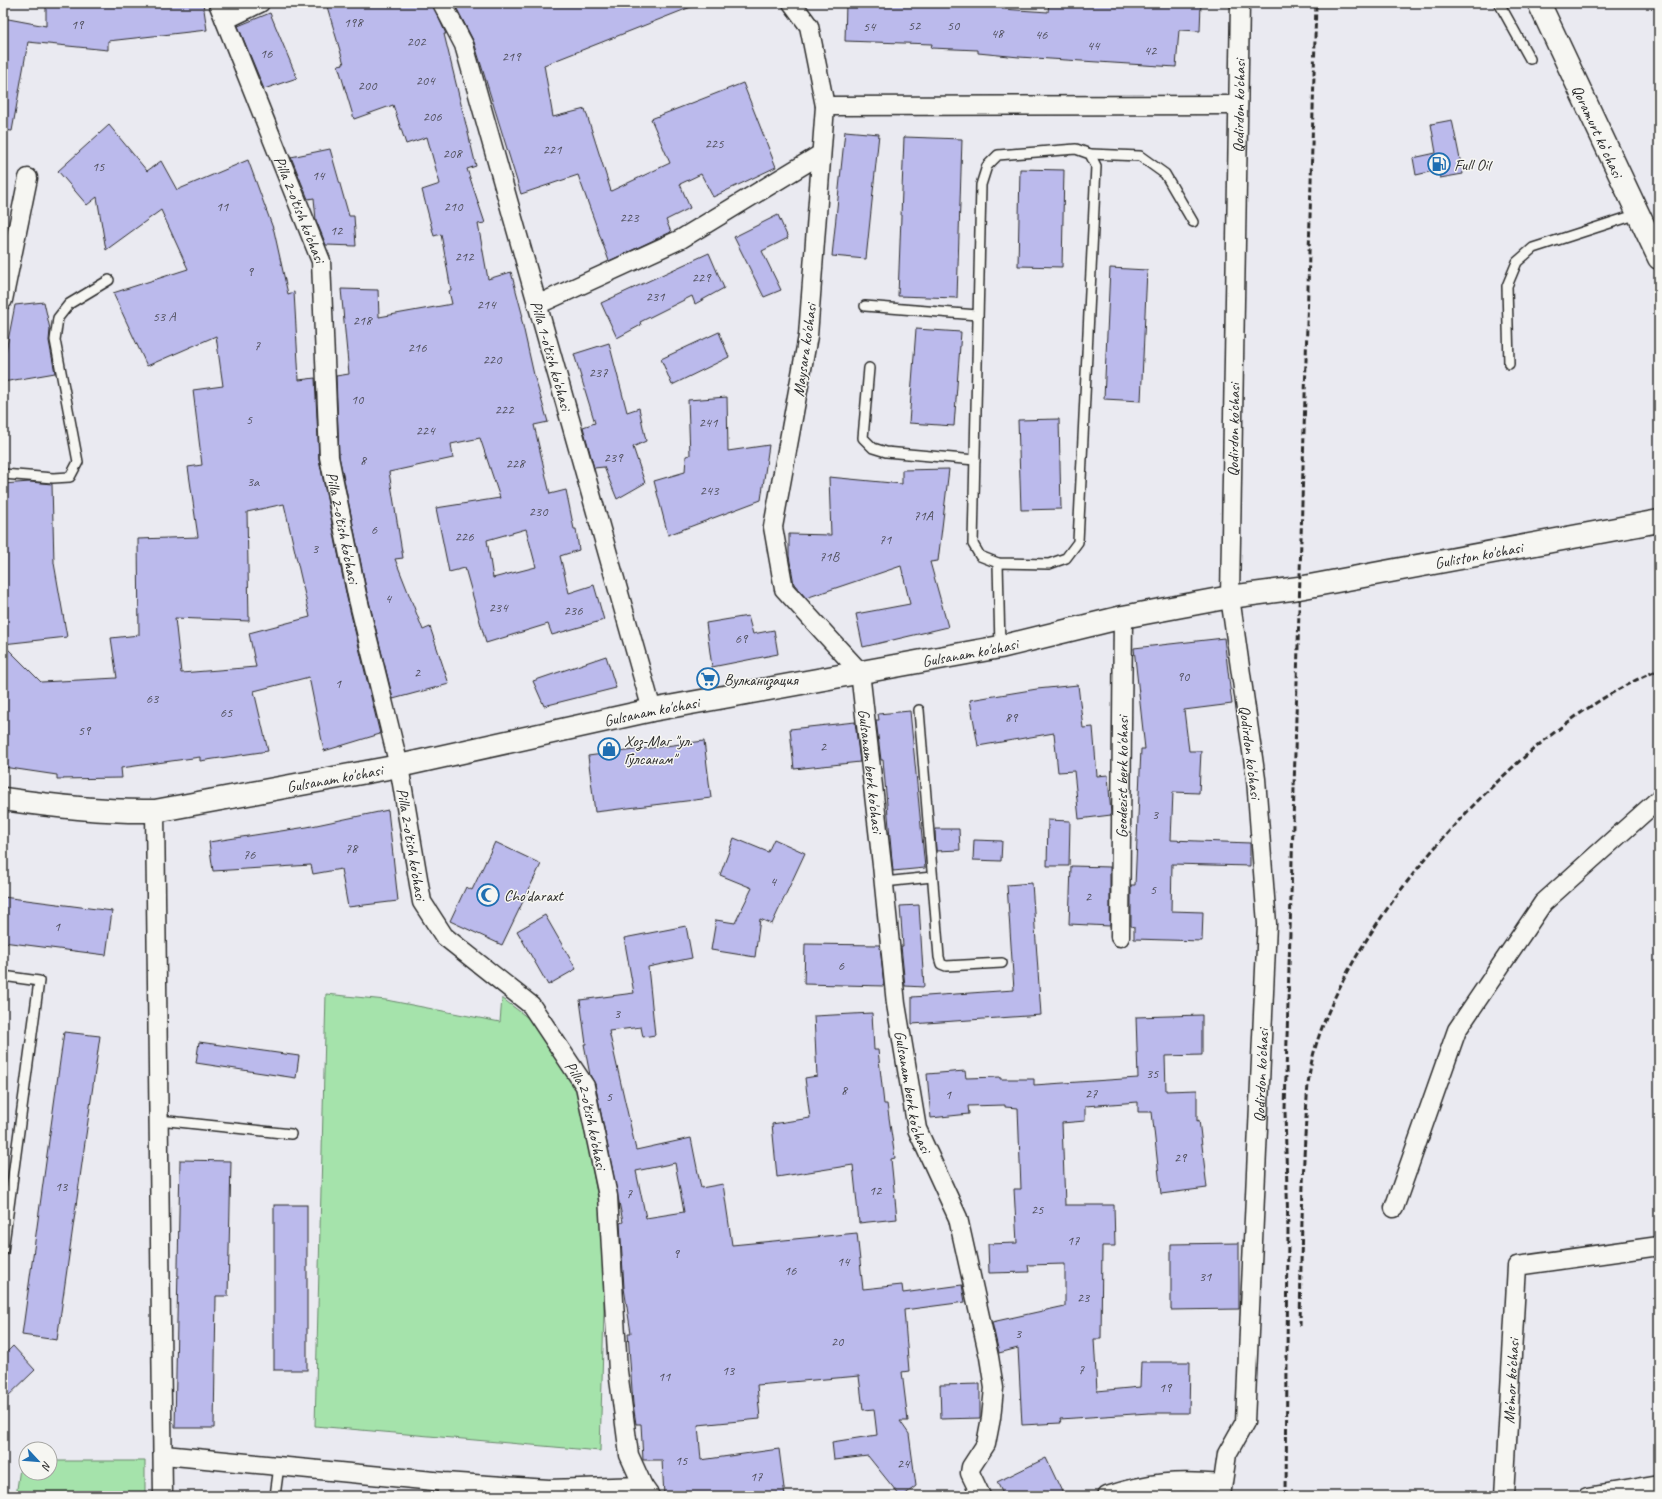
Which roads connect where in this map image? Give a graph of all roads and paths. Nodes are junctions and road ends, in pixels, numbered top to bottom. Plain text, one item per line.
1 (218, 3) edge
2 (260, 3) edge
3 (442, 3) edge
4 (792, 3) edge
5 (1240, 3) edge
6 (1499, 3) edge
7 (1540, 3) edge
8 (1555, 3) edge
9 (225, 20) junction
10 (1530, 59) dead end
11 (1238, 105) junction
12 (825, 106) junction
13 (821, 154) junction
14 (1090, 154) junction
15 (28, 178) dead end
16 (1638, 214) junction
17 (1193, 222) dead end
18 (1659, 226) edge
19 (1659, 258) edge
20 (109, 280) dead end
21 (3, 300) edge
22 (537, 305) junction
23 (865, 306) dead end
24 (977, 315) junction
25 (1509, 364) dead end
26 (869, 368) dead end
27 (975, 460) junction
28 (3, 474) edge
29 (1659, 521) edge
30 (998, 563) junction
31 (1299, 588) joint
32 (1230, 597) junction
33 (1123, 617) junction
34 (1000, 647) junction
35 (860, 672) junction
36 (652, 710) junction
37 (920, 710) dead end
38 (399, 766) junction
39 (3, 799) edge
40 (1659, 799) edge
41 (155, 811) junction
42 (932, 877) junction
43 (884, 882) junction
44 (1120, 938) dead end
45 (1002, 963) dead end
46 (3, 976) edge
47 (159, 1120) junction
48 (291, 1134) dead end
49 (1394, 1208) dead end
50 (1659, 1246) edge
51 (3, 1251) edge
52 (164, 1455) junction
53 (279, 1466) junction
54 (1659, 1484) edge
55 (443, 1489) edge
56 (1221, 1490) edge
57 (647, 1491) edge
58 (549, 1493) edge
59 (163, 1496) edge
60 (275, 1496) edge
61 (981, 1496) edge
62 (1107, 1496) edge
63 (1504, 1496) edge
64 (1589, 1496) edge

1 - 9 street, Pilla 2-o'tish ko'chasi
2 - 9 street
3 - 22 street, Pilla 1-o'tish ko'chasi
4 - 12 street, Maysara ko'chasi
5 - 11 street, Qodirdon ko'chasi
6 - 10 lane
7 - 16 main road, Qoramurt koʻchasi
8 - 18 main road, Qoramurt koʻchasi
9 - 38 street, Pilla 2-o'tish ko'chasi
11 - 12 street
11 - 32 street, Qodirdon ko'chasi
12 - 13 street, Maysara ko'chasi
13 - 22 street
13 - 35 street, Maysara ko'chasi
14 - 17 lane
14 - 24 lane
14 - 30 lane
15 - 21 street
16 - 19 main road, Qoramurt koʻchasi
16 - 25 lane
20 - 28 lane
22 - 36 street, Pilla 1-o'tish ko'chasi
23 - 24 lane
24 - 27 lane
26 - 27 lane
27 - 30 lane
29 - 31 main road, Guliston ko'chasi
30 - 34 lane
31 - 32 main road, Gulsanam ko'chasi
32 - 33 main road, Gulsanam ko'chasi
32 - 56 street, Qodirdon ko'chasi
33 - 34 main road, Gulsanam ko'chasi
33 - 44 street, Geodezist berk ko'chasi
34 - 35 main road, Gulsanam ko'chasi
35 - 36 main road, Gulsanam ko'chasi
35 - 43 street, Gulsanam berk ko'chasi
36 - 38 main road, Gulsanam ko'chasi
37 - 42 lane
38 - 41 main road, Gulsanam ko'chasi
38 - 57 street, Pilla 2-o'tish ko'chasi
39 - 41 main road, Gulsanam ko'chasi
40 - 49 street
41 - 47 street
42 - 43 lane
42 - 45 lane
43 - 61 street, Gulsanam berk ko'chasi
46 - 51 lane
47 - 48 lane
47 - 52 street
50 - 63 street, Me'mor ko'chasi
52 - 53 street
52 - 59 street
53 - 55 street
53 - 60 lane
54 - 64 street
55 - 58 street
56 - 62 street
57 - 58 street

